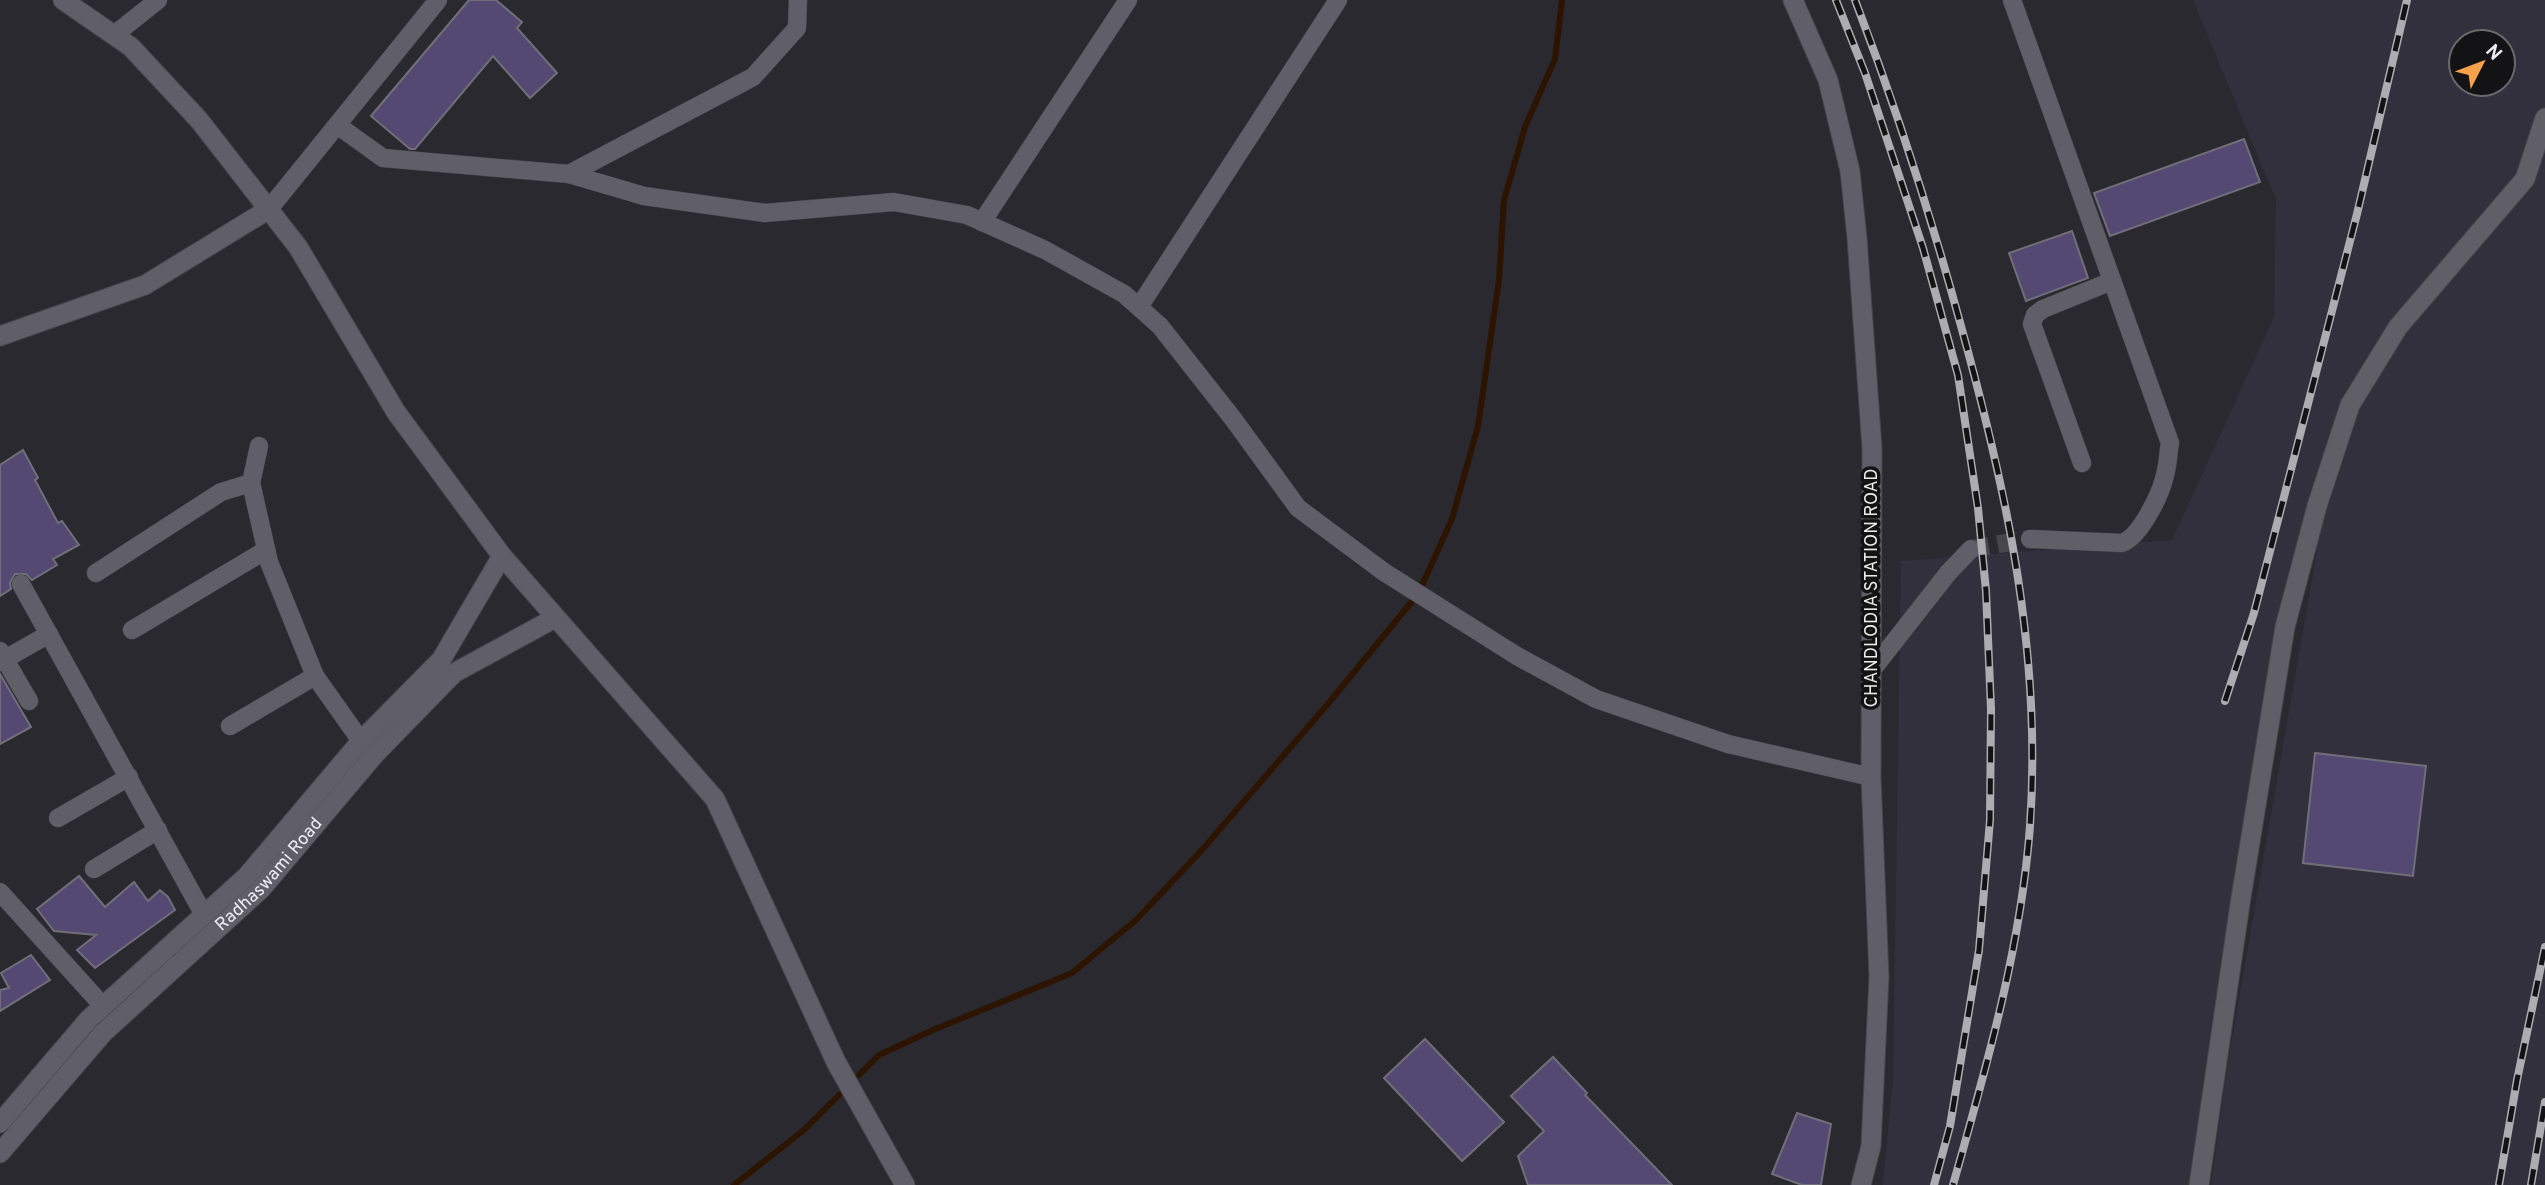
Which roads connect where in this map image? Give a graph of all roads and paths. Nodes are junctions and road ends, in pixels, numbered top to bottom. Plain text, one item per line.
1 (63, 0) edge
2 (158, 0) edge
3 (438, 0) edge
4 (798, 0) edge
5 (1128, 0) edge
6 (1338, 0) edge
7 (1793, 0) edge
8 (2012, 0) edge
9 (114, 35) junction
10 (2545, 118) edge
11 (337, 125) junction
12 (569, 174) junction
13 (269, 209) junction
14 (982, 222) junction
15 (2112, 281) junction
16 (1139, 307) junction
17 (0, 336) edge
18 (259, 446) dead end
19 (2082, 463) dead end
20 (251, 483) junction
21 (2030, 539) tunnel mouth
22 (1971, 549) tunnel mouth
23 (266, 550) junction
24 (502, 556) junction
25 (96, 572) dead end
26 (21, 584) dead end
27 (555, 618) junction
28 (132, 630) dead end
29 (49, 634) junction
30 (2, 658) edge
31 (1872, 670) junction
32 (315, 676) junction
33 (29, 701) dead end
34 (230, 726) dead end
35 (361, 741) junction
36 (129, 777) junction
37 (1871, 777) junction
38 (58, 818) dead end
39 (158, 830) junction
40 (94, 869) dead end
41 (0, 892) edge
42 (204, 915) junction
43 (103, 1006) junction
44 (0, 1124) edge
45 (0, 1153) edge
46 (905, 1185) edge
47 (1861, 1185) edge
48 (2199, 1185) edge

1 - 9 street
2 - 9 street
3 - 11 street
4 - 12 street
5 - 14 street
6 - 16 street
7 - 31 street, CHANDLODIA STATION ROAD
8 - 15 street
9 - 13 street
10 - 48 street
11 - 12 street
11 - 13 street
12 - 14 street
13 - 17 street
13 - 24 street
14 - 16 street
15 - 19 street
15 - 21 street
16 - 37 street
18 - 20 street
20 - 23 street
20 - 25 street
22 - 31 street
23 - 28 street
23 - 32 street
24 - 27 street
24 - 35 street, Radhaswami Road
26 - 29 street
27 - 45 street, Radhaswami Road
27 - 46 street
29 - 30 street
29 - 36 street
30 - 33 street
31 - 37 street, CHANDLODIA STATION ROAD
32 - 34 street
32 - 35 street
35 - 42 street, Radhaswami Road
36 - 38 street
36 - 39 street
37 - 47 street, CHANDLODIA STATION ROAD
39 - 40 street
39 - 42 street
41 - 43 street
42 - 43 street, Radhaswami Road
43 - 44 street, Radhaswami Road

